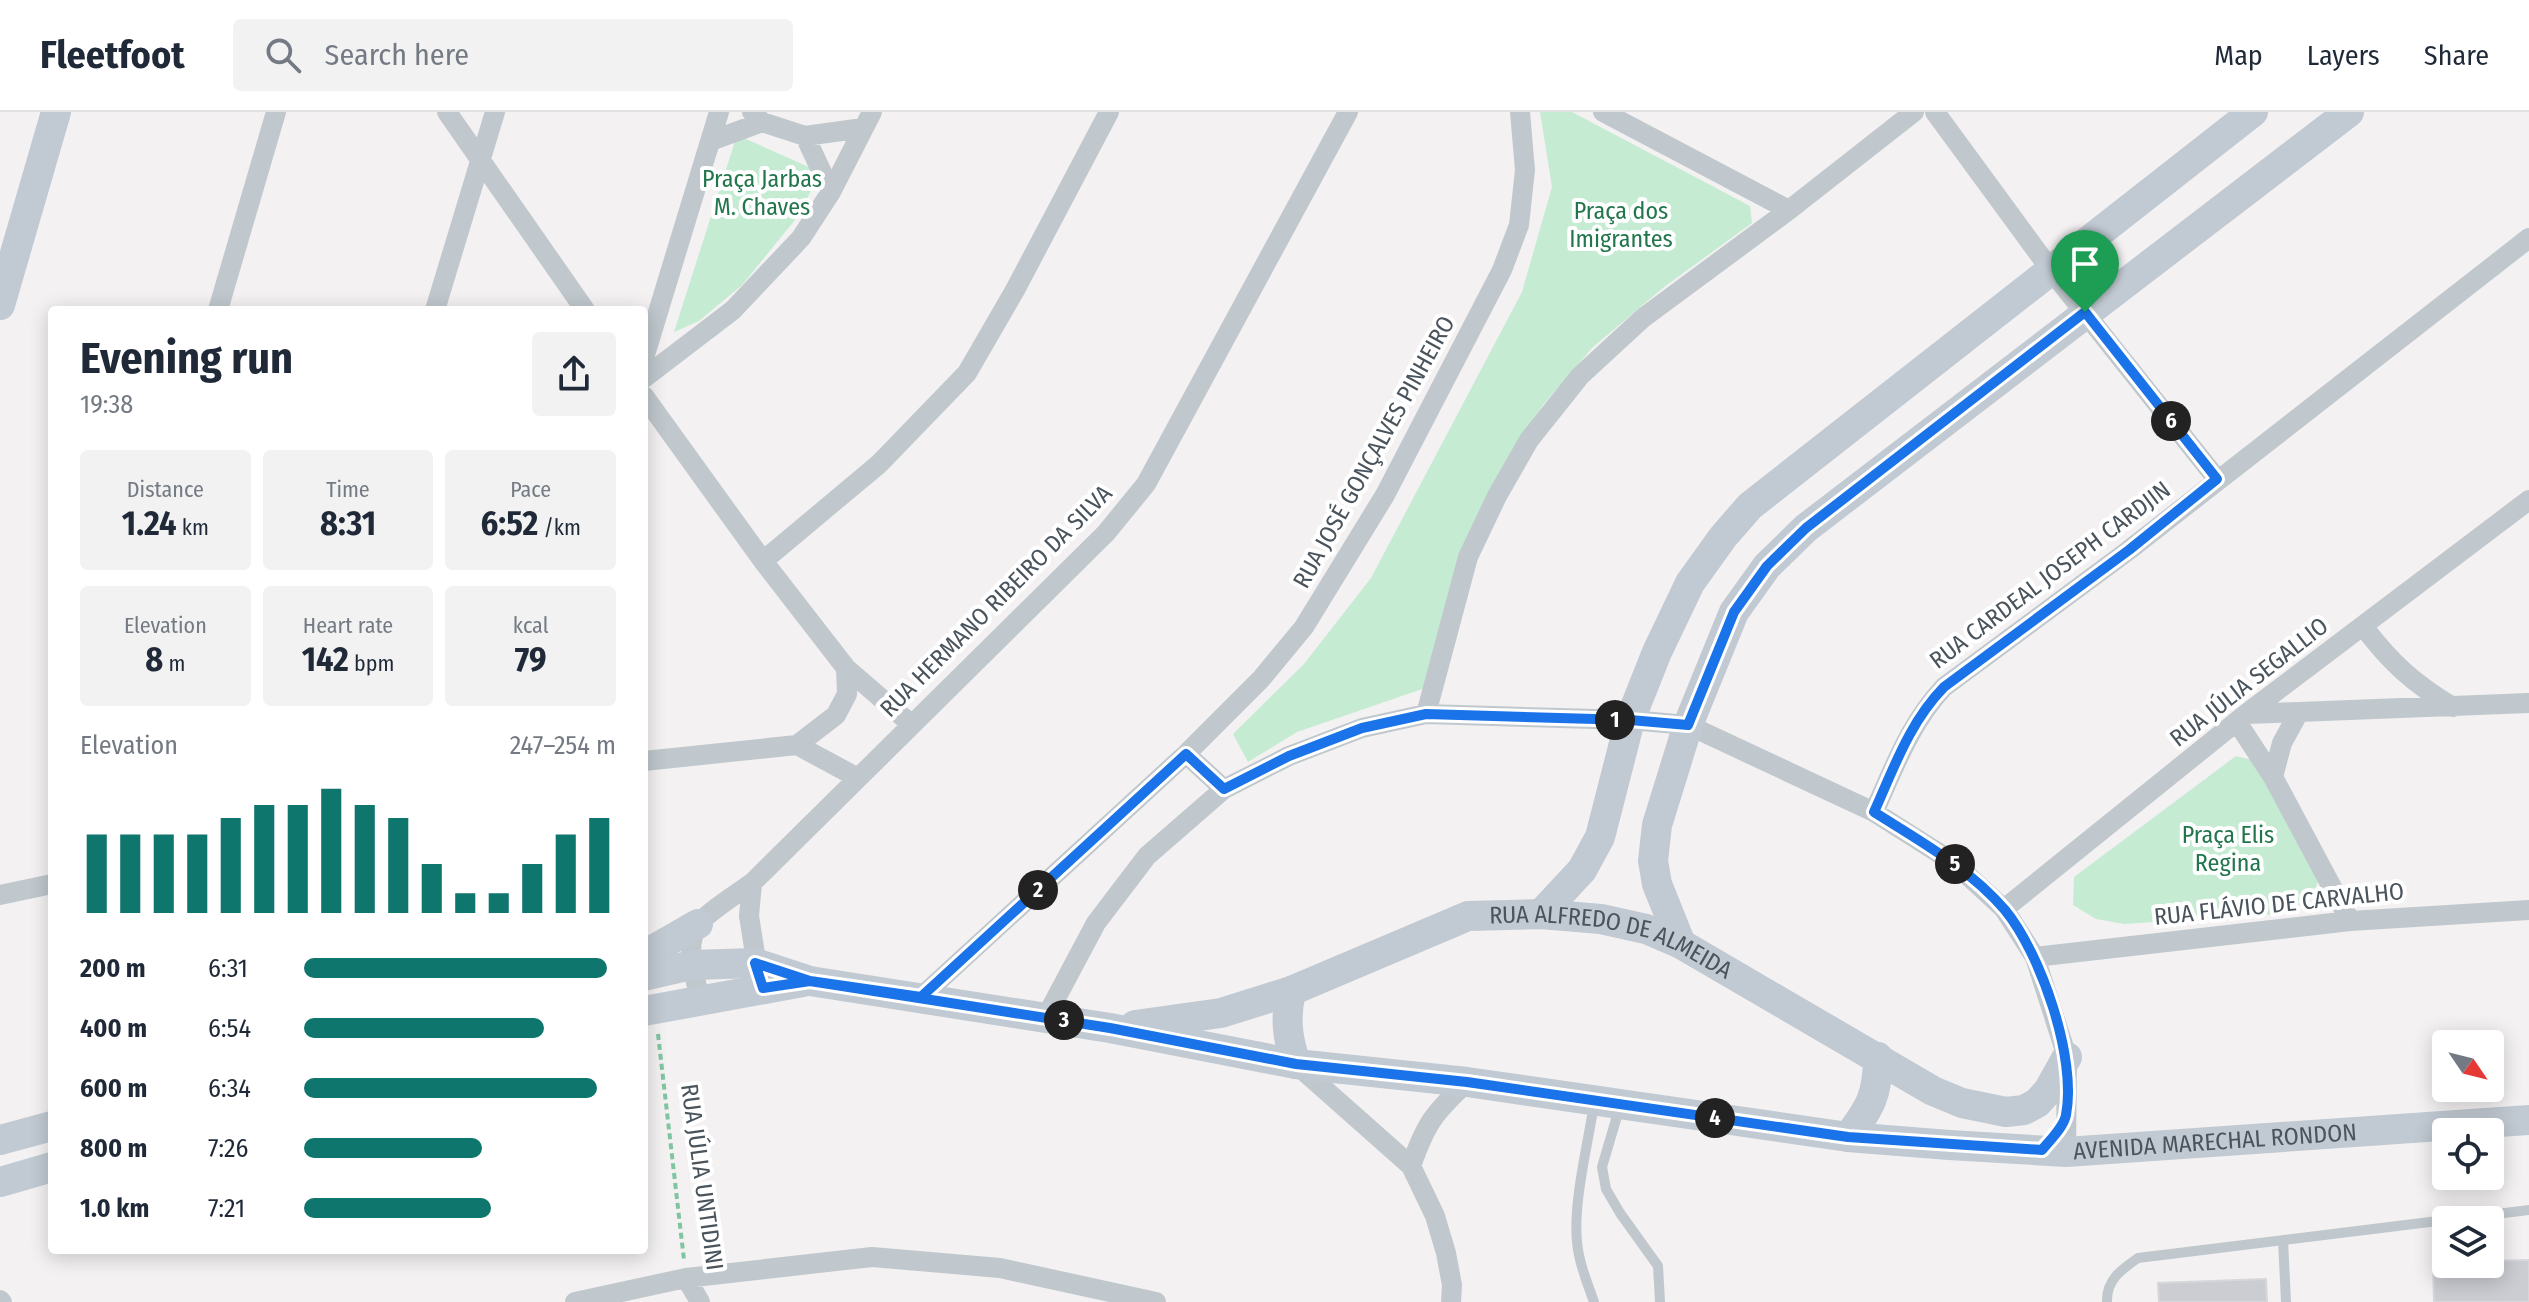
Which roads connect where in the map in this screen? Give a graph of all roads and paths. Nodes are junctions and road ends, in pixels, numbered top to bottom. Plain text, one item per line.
1 (56, 112) edge
2 (276, 112) edge
3 (447, 112) edge
4 (495, 112) edge
5 (719, 112) edge
6 (1109, 112) edge
7 (1348, 112) edge
8 (1520, 112) edge
9 (1603, 112) edge
10 (1914, 112) edge
11 (1935, 112) edge
12 (2253, 112) edge
13 (2349, 112) edge
14 (757, 117) edge
15 (867, 120) edge
16 (805, 136) junction
17 (711, 141) junction
18 (481, 158) junction
19 (831, 192) junction
20 (1789, 210) junction
21 (2529, 238) edge
22 (2050, 269) junction
23 (0, 305) edge
24 (219, 306) edge
25 (436, 306) edge
26 (582, 306) edge
27 (2085, 312) junction
28 (648, 345) edge
29 (648, 375) edge
30 (648, 402) edge
31 (2217, 479) junction
32 (2529, 500) edge
33 (763, 561) junction
34 (2363, 626) junction
35 (846, 668) junction
36 (2529, 703) edge
37 (2453, 707) junction
38 (2299, 712) junction
39 (1426, 714) junction
40 (2242, 718) junction
41 (1630, 720) junction
42 (911, 724) junction
43 (1688, 725) junction
44 (797, 745) junction
45 (1186, 754) junction
46 (648, 761) edge
47 (2273, 777) junction
48 (858, 778) junction
49 (1224, 789) junction
50 (1874, 812) junction
51 (48, 883) edge
52 (752, 883) junction
53 (0, 895) edge
54 (2004, 909) junction
55 (2529, 910) edge
56 (1541, 914) junction
57 (2350, 921) junction
58 (698, 924) junction
59 (1681, 944) junction
60 (648, 953) edge
61 (2035, 957) junction
62 (692, 965) junction
63 (648, 975) edge
64 (759, 976) junction
65 (1291, 991) junction
66 (921, 997) junction
67 (700, 999) junction
68 (649, 1009) edge
69 (1046, 1017) junction
70 (1110, 1028) junction
71 (1878, 1057) junction
72 (2067, 1057) junction
73 (1296, 1064) junction
74 (1467, 1082) junction
75 (1608, 1102) junction
76 (2529, 1120) edge
77 (48, 1127) edge
78 (1848, 1137) junction
79 (0, 1140) edge
80 (2054, 1151) junction
81 (1411, 1166) junction
82 (48, 1168) edge
83 (0, 1182) edge
84 (2529, 1210) edge
85 (2504, 1213) edge
86 (2432, 1222) edge
87 (2283, 1240) junction
88 (686, 1278) junction
89 (575, 1302) edge
90 (700, 1302) edge
91 (1156, 1302) edge
92 (1451, 1302) edge
93 (1594, 1302) edge
94 (1660, 1302) edge
95 (2107, 1302) edge
96 (2286, 1302) edge

1 - 23 street
2 - 24 street
3 - 18 street
4 - 18 street
5 - 17 street
6 - 33 street
7 - 42 street, RUA HERMANO RIBEIRO DA SILVA
8 - 45 street, RUA JOSÉ GONÇALVES PINHEIRO
9 - 20 street
10 - 20 street
11 - 22 street
12 - 22 street
13 - 27 street
14 - 16 street
14 - 17 street
15 - 16 street
15 - 19 street
16 - 19 street
17 - 28 street
18 - 25 street
18 - 26 street
19 - 29 street
20 - 39 street
21 - 31 street, RUA CARDEAL JOSEPH CARDJIN
22 - 27 street
22 - 41 street
27 - 31 street
27 - 43 street
30 - 33 street
31 - 50 street, RUA CARDEAL JOSEPH CARDJIN
32 - 34 street, RUA JÚLIA SEGALLIO
33 - 35 street
34 - 37 street
34 - 40 street, RUA JÚLIA SEGALLIO
35 - 42 street
35 - 44 street
36 - 37 street
37 - 38 street
38 - 40 street
38 - 47 street
39 - 41 street
39 - 49 street
40 - 47 street
40 - 54 street, RUA JÚLIA SEGALLIO
41 - 43 street
41 - 56 street
42 - 48 street, RUA HERMANO RIBEIRO DA SILVA
43 - 50 street
43 - 59 street
44 - 46 street
44 - 48 street
45 - 49 street
45 - 66 street, RUA JOSÉ GONÇALVES PINHEIRO
47 - 57 street
48 - 52 street, RUA HERMANO RIBEIRO DA SILVA
49 - 69 street
50 - 54 street
51 - 53 street
52 - 58 street, RUA HERMANO RIBEIRO DA SILVA
52 - 64 street
54 - 61 street
55 - 57 street, RUA FLÁVIO DE CARVALHO
56 - 59 street, RUA ALFREDO DE ALMEIDA
56 - 65 street, RUA ALFREDO DE ALMEIDA
57 - 61 street, RUA FLÁVIO DE CARVALHO
58 - 60 street
58 - 62 street
59 - 71 street, RUA ALFREDO DE ALMEIDA
61 - 72 street
62 - 63 street, AVENIDA MARECHAL RONDON
62 - 64 street, AVENIDA MARECHAL RONDON
62 - 67 street
64 - 66 street, AVENIDA MARECHAL RONDON
64 - 67 street, AVENIDA MARECHAL RONDON
65 - 70 street, RUA ALFREDO DE ALMEIDA
65 - 73 street
66 - 69 street, AVENIDA MARECHAL RONDON
67 - 68 street, AVENIDA MARECHAL RONDON
68 - 88 path, RUA JÚLIA UNTIDINI
69 - 70 street, AVENIDA MARECHAL RONDON
70 - 73 street, AVENIDA MARECHAL RONDON
71 - 72 street, RUA ALFREDO DE ALMEIDA
71 - 78 street
72 - 80 street
73 - 74 street, AVENIDA MARECHAL RONDON
73 - 81 street
74 - 75 street, AVENIDA MARECHAL RONDON
74 - 81 street
75 - 78 street, AVENIDA MARECHAL RONDON
75 - 93 lane
75 - 94 lane
76 - 80 street, AVENIDA MARECHAL RONDON
77 - 79 street
78 - 80 street, AVENIDA MARECHAL RONDON
81 - 92 street
82 - 83 street
84 - 85 lane
86 - 87 lane
87 - 95 lane
87 - 96 lane
88 - 89 street
88 - 90 street, RUA JÚLIA UNTIDINI
88 - 91 street

